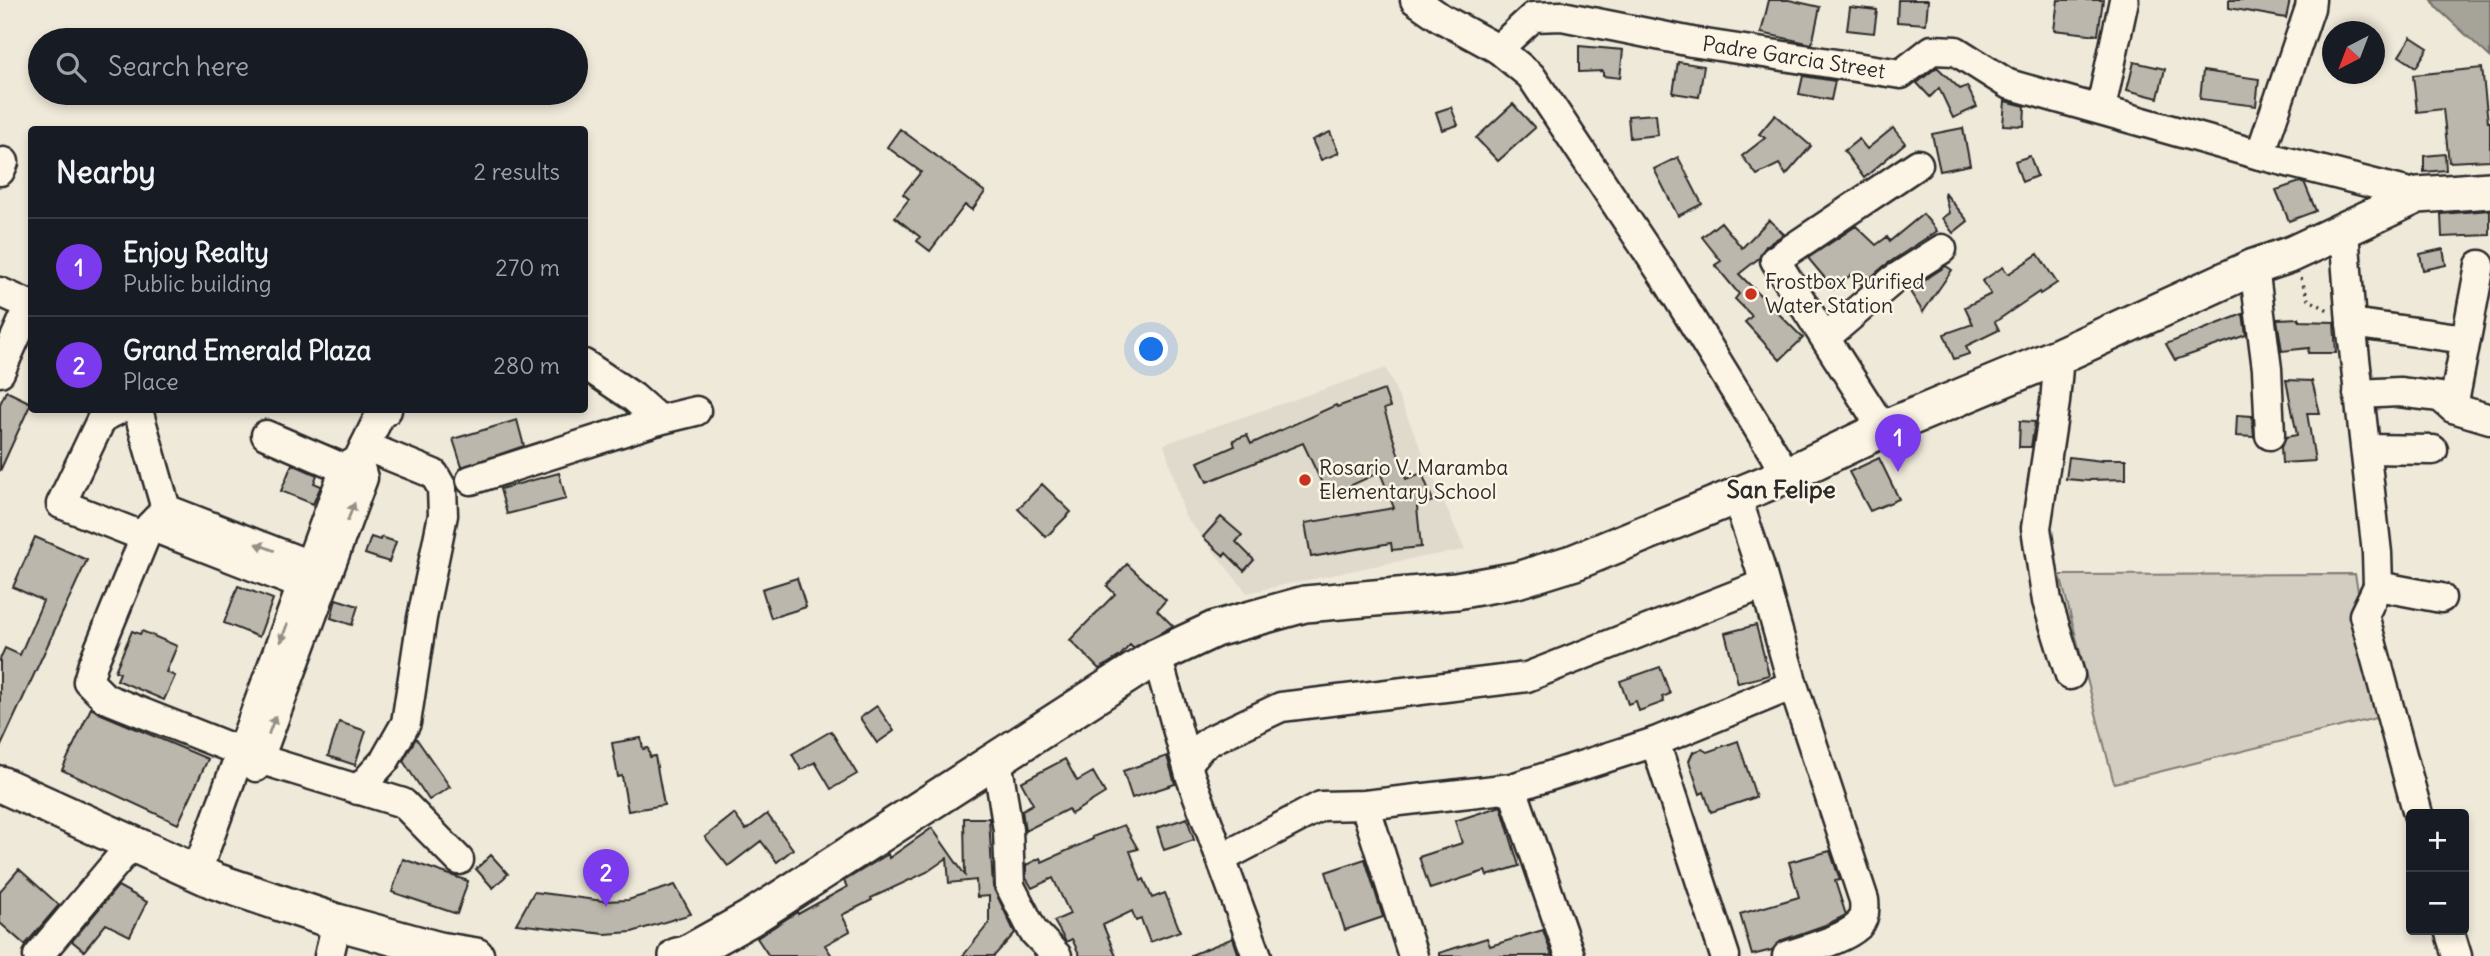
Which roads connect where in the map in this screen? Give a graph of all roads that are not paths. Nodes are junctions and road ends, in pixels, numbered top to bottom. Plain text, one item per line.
1 (1415, 0) edge
2 (2124, 0) edge
3 (2311, 0) edge
4 (1497, 50) junction
5 (2101, 108) junction
6 (2260, 155) junction
7 (1918, 164) dead end
8 (2490, 190) edge
9 (2418, 195) junction
10 (2344, 231) junction
11 (1942, 249) dead end
12 (2480, 265) dead end
13 (2254, 267) junction
14 (0, 292) edge
15 (28, 304) edge
16 (28, 311) edge
17 (2351, 323) junction
18 (1826, 337) junction
19 (2465, 338) junction
20 (2059, 356) junction
21 (588, 367) edge
22 (0, 372) edge
23 (2358, 394) junction
24 (2453, 408) junction
25 (696, 411) dead end
26 (113, 413) edge
27 (121, 413) edge
28 (138, 413) edge
29 (2490, 419) edge
30 (659, 420) junction
31 (1883, 429) junction
32 (266, 435) dead end
33 (2270, 435) dead end
34 (367, 444) edge
35 (2366, 449) junction
36 (2433, 450) dead end
37 (1787, 475) junction
38 (471, 480) dead end
39 (1736, 495) junction
40 (154, 524) junction
41 (315, 579) junction
42 (1764, 584) junction
43 (2378, 586) junction
44 (2441, 598) dead end
45 (1157, 656) junction
46 (2070, 675) dead end
47 (1793, 685) junction
48 (1655, 742) junction
49 (250, 755) junction
50 (997, 759) junction
51 (384, 760) junction
52 (1188, 763) junction
53 (0, 784) edge
54 (1512, 788) junction
55 (358, 790) junction
56 (403, 803) junction
57 (1365, 805) junction
58 (2417, 809) edge
59 (131, 845) junction
60 (1222, 858) junction
61 (459, 860) dead end
62 (206, 878) junction
63 (337, 922) junction
64 (2450, 935) edge
65 (683, 955) edge
66 (38, 956) edge
67 (329, 956) edge
68 (476, 956) edge
69 (1057, 956) edge
70 (1256, 956) edge
71 (1413, 956) edge
72 (1570, 956) edge
73 (1725, 956) edge
74 (1787, 956) edge
75 (2456, 956) edge

1 - 4 street
2 - 5 street
3 - 6 street
4 - 5 street, Padre Garcia Street
4 - 37 street
5 - 6 street, Padre Garcia Street
6 - 9 street, Padre Garcia Street
7 - 18 street
8 - 9 main road
9 - 10 main road
10 - 13 main road
10 - 17 street
11 - 18 street
12 - 19 street
13 - 20 main road
13 - 33 street
14 - 15 street
16 - 22 street
17 - 19 street
17 - 23 street
18 - 31 street
19 - 24 street
20 - 31 main road
20 - 46 street
21 - 30 street
23 - 24 street
23 - 35 street
24 - 29 street
25 - 30 street
26 - 40 street
27 - 40 street
28 - 40 street
30 - 38 street
31 - 37 main road
32 - 34 street
34 - 41 street
34 - 51 street
35 - 36 street
35 - 43 street
37 - 39 main road
39 - 42 street
39 - 45 main road
40 - 41 street
40 - 49 street
41 - 49 street
42 - 47 street
42 - 52 street
43 - 44 street
43 - 58 street
45 - 50 main road
45 - 52 street
47 - 48 street
47 - 74 street
48 - 54 street
48 - 73 street
49 - 55 street
49 - 62 street
50 - 65 main road
50 - 69 street
51 - 55 street
51 - 56 street
52 - 60 street
53 - 59 main road
54 - 57 street
54 - 72 street
55 - 56 street
56 - 61 street
57 - 60 street
57 - 71 street
59 - 62 main road
59 - 66 street
60 - 70 street
62 - 63 main road
63 - 67 street
63 - 68 main road
64 - 75 street

